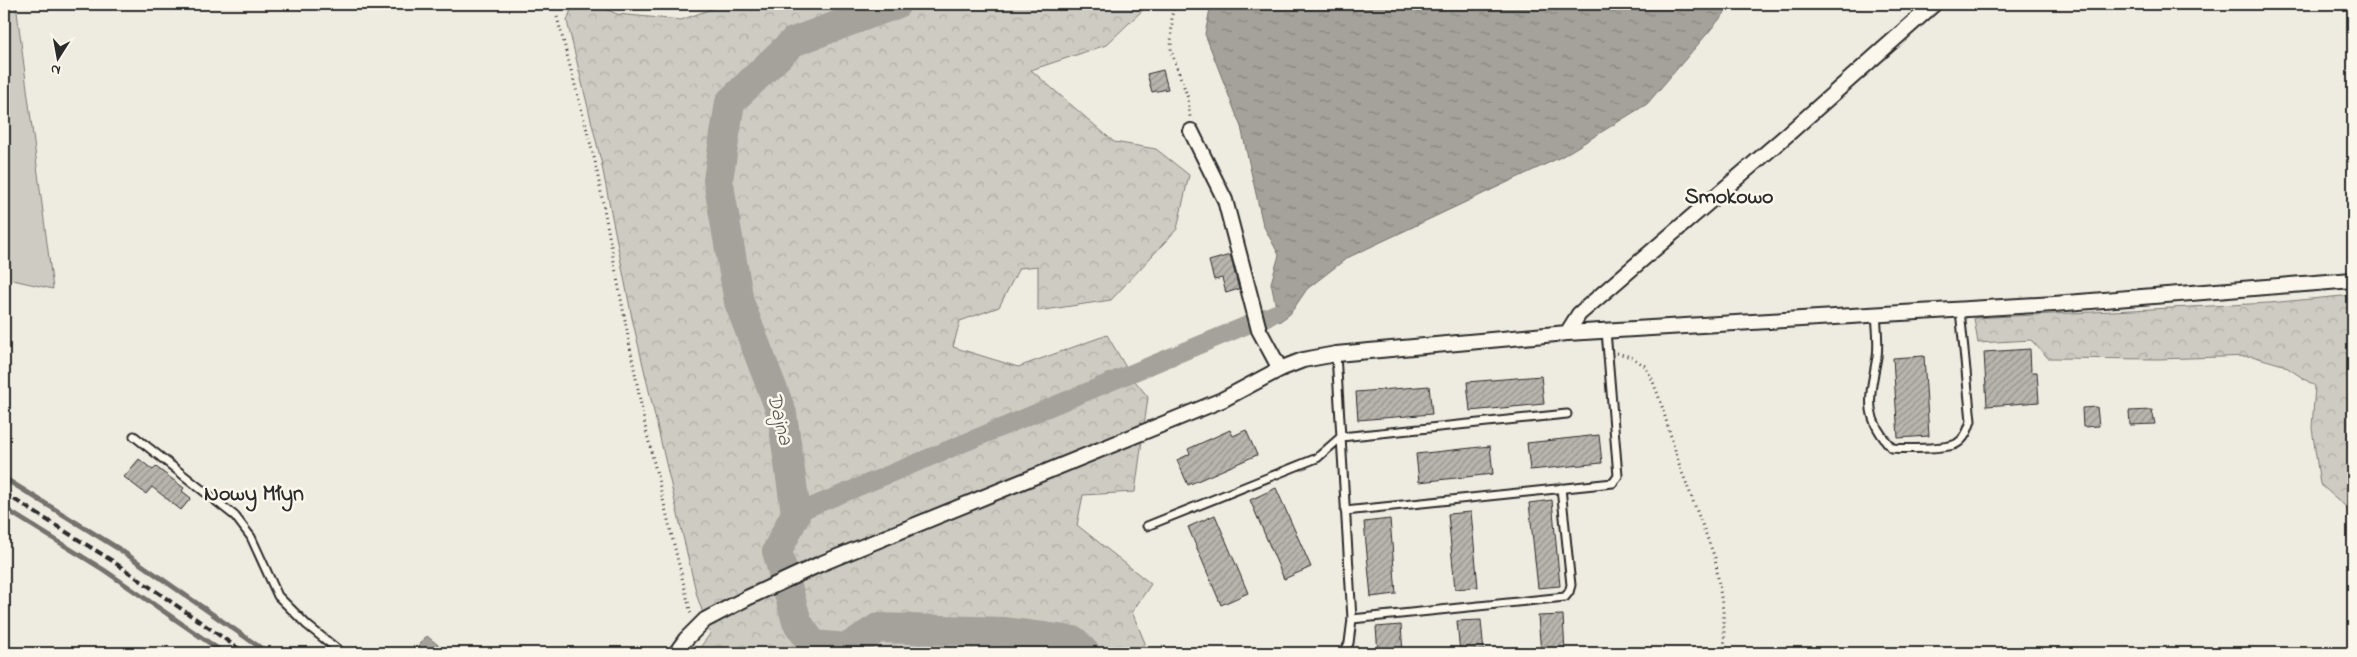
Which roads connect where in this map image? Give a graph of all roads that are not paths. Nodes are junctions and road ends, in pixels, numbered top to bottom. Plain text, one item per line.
1 (1934, 4) edge
2 (1191, 131) road end
3 (2353, 280) edge
4 (1960, 310) junction
5 (1876, 314) junction
6 (1606, 331) junction
7 (1567, 333) junction
8 (1336, 354) junction
9 (1280, 369) junction
10 (1568, 414) dead end
11 (134, 436) dead end
12 (1341, 437) junction
13 (1561, 488) junction
14 (1345, 511) junction
15 (1147, 526) dead end
16 (1352, 619) junction
17 (342, 653) edge
18 (676, 653) edge
19 (1344, 653) edge

1 - 7 street
2 - 9 street
3 - 4 street
4 - 5 street
4 - 5 lane
5 - 6 street
6 - 7 street
6 - 13 lane
7 - 8 street
8 - 9 street
8 - 12 lane
9 - 18 street
10 - 12 lane
11 - 17 lane
12 - 14 lane
12 - 15 lane
13 - 14 lane
13 - 16 lane
14 - 16 lane
16 - 19 lane

